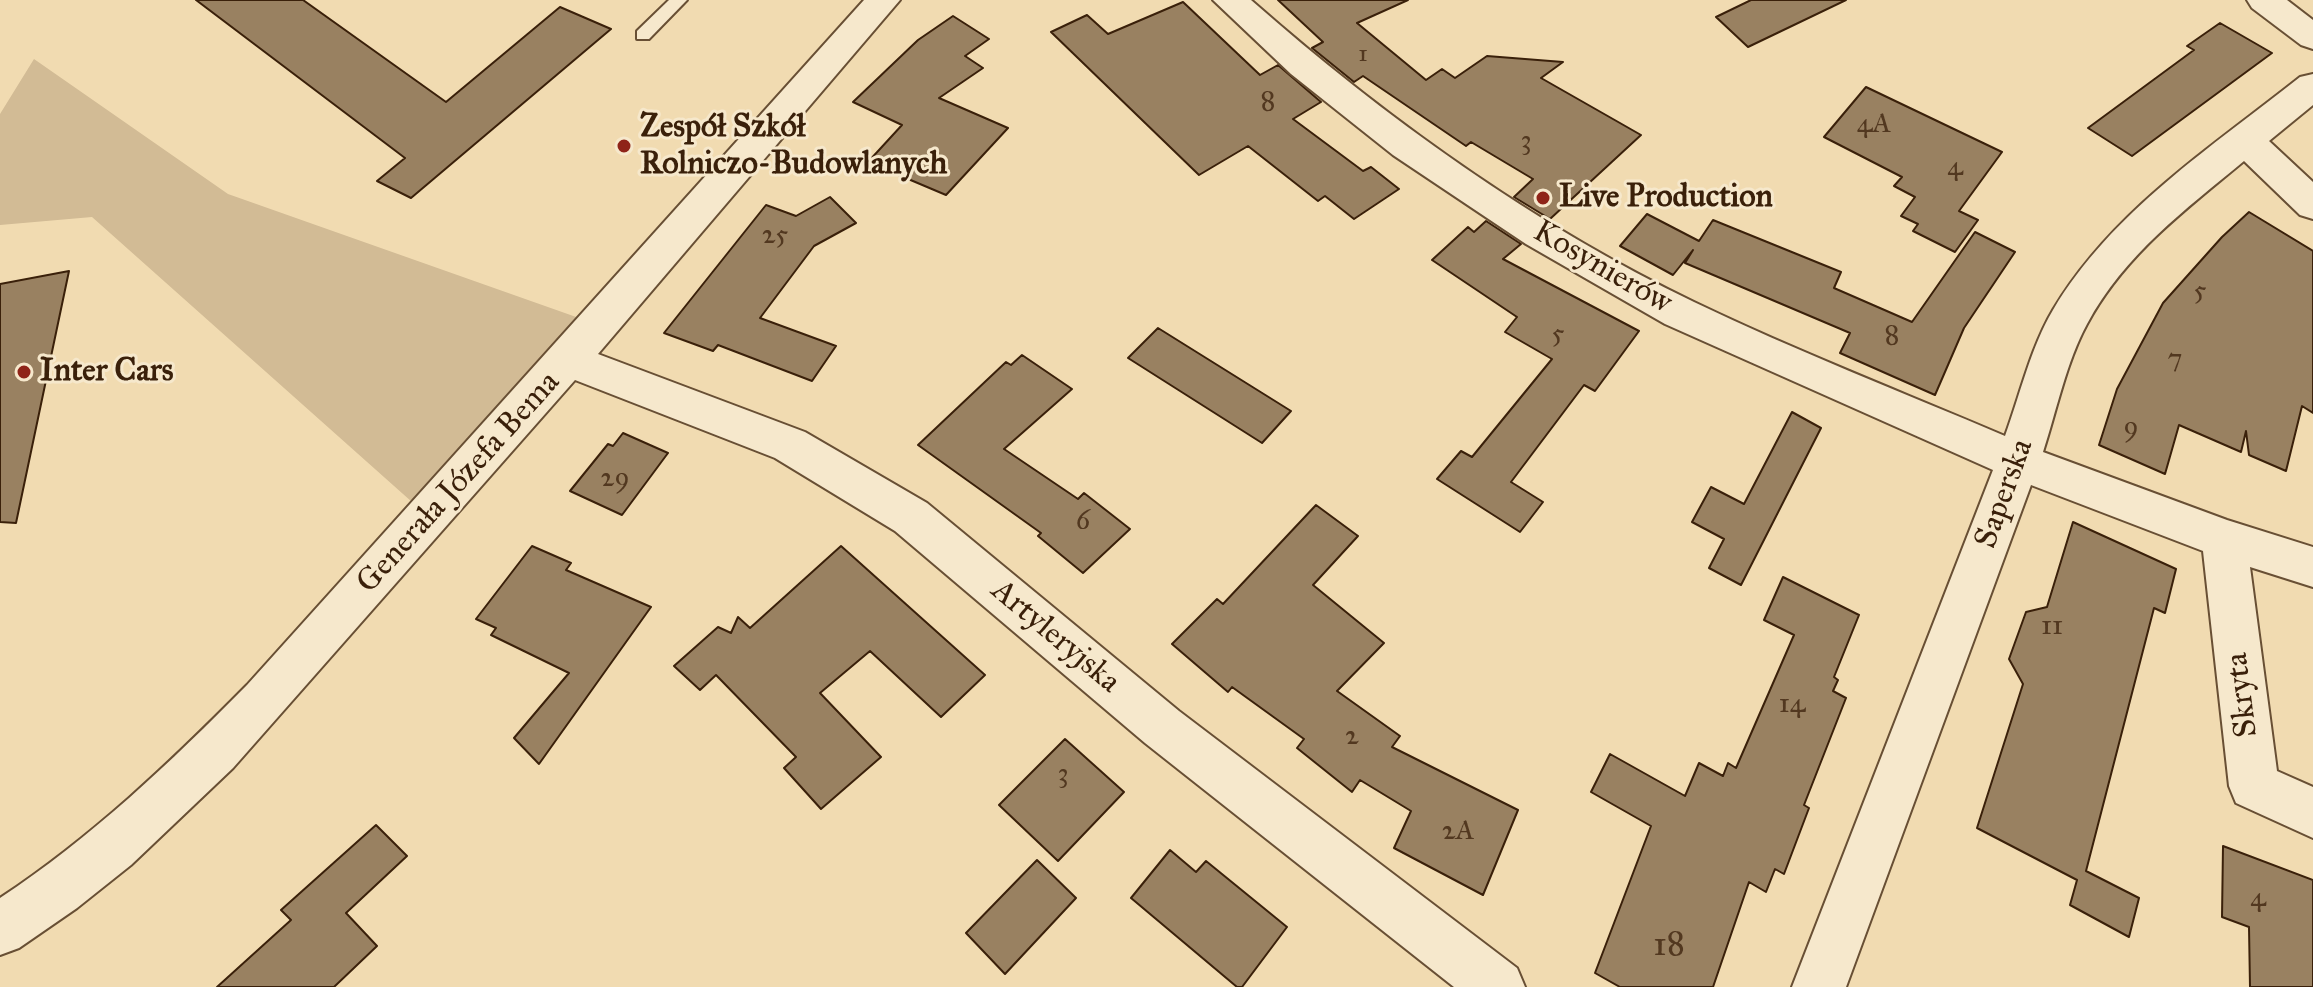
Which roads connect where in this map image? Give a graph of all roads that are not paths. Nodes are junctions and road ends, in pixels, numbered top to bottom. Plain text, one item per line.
1 (679, 0) edge
2 (883, 0) edge
3 (1230, 0) edge
4 (2264, 0) edge
5 (643, 35) dead end
6 (2313, 37) edge
7 (2313, 86) edge
8 (2244, 139) junction
9 (2313, 205) edge
10 (569, 360) junction
11 (2018, 461) junction
12 (2224, 539) junction
13 (2313, 567) edge
14 (2313, 813) edge
15 (0, 929) edge
16 (1498, 987) edge
17 (1819, 987) edge

1 - 5 lane
2 - 10 street, Generała Józefa Bema
3 - 11 street, Kosynierów
4 - 6 street
7 - 8 street, Saperska
8 - 9 street
8 - 11 street, Saperska
10 - 15 street, Generała Józefa Bema
10 - 16 street, Artyleryjska
11 - 12 street
11 - 17 street, Saperska
12 - 13 street
12 - 14 street, Skryta

